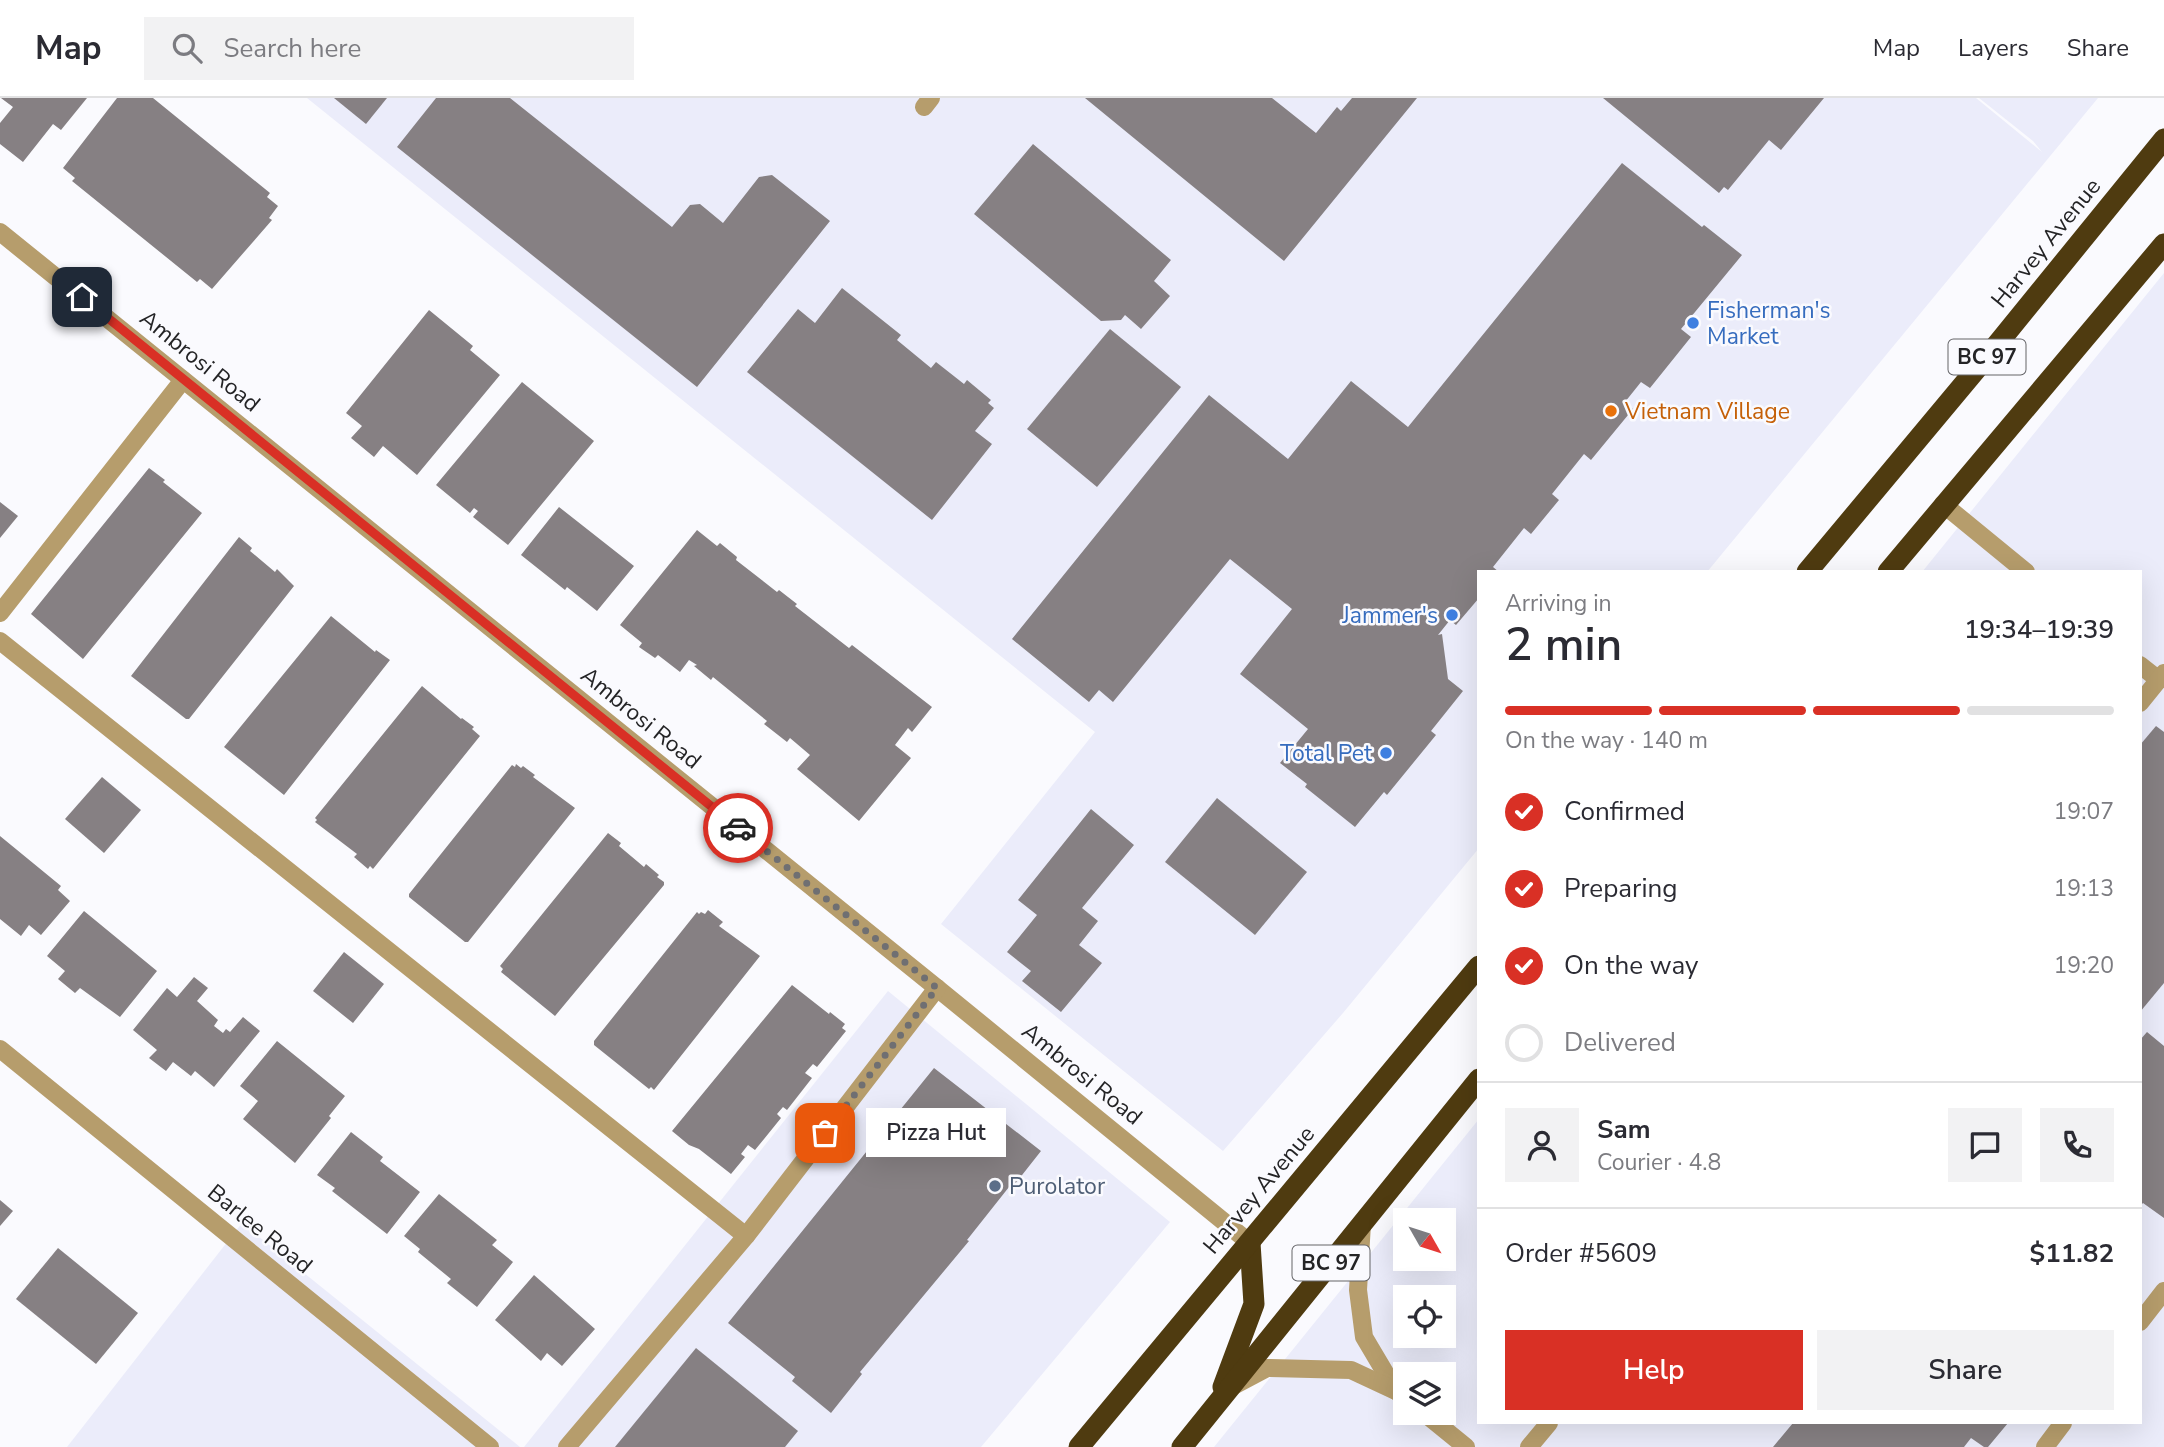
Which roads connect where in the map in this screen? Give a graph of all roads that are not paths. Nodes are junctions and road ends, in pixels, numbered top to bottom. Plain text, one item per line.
1 (2164, 139) edge
2 (0, 232) edge
3 (2164, 244) edge
4 (183, 380) junction
5 (1943, 504) junction
6 (1809, 570) edge
7 (1890, 570) edge
8 (2024, 570) edge
9 (0, 613) edge
10 (0, 641) edge
11 (2142, 666) edge
12 (2161, 677) edge
13 (2142, 701) edge
14 (1477, 969) edge
15 (937, 988) junction
16 (0, 1049) edge
17 (1477, 1081) edge
18 (1362, 1224) junction
19 (746, 1236) junction
20 (1250, 1243) junction
21 (2164, 1291) edge
22 (2142, 1319) edge
23 (1393, 1382) edge
24 (1231, 1387) junction
25 (1393, 1390) edge
26 (1216, 1406) junction
27 (1548, 1424) edge
28 (2062, 1424) edge
29 (1439, 1425) edge
30 (490, 1447) edge
31 (567, 1447) edge
32 (1079, 1447) edge
33 (1182, 1447) edge
34 (1466, 1447) edge
35 (1529, 1447) edge
36 (2045, 1447) edge

1 - 6 highway, Harvey Avenue / BC 97
2 - 4 street, Ambrosi Road
3 - 5 highway, BC 97
4 - 9 street
4 - 15 street, Ambrosi Road
5 - 7 highway, BC 97
5 - 8 street
10 - 19 street
11 - 12 street
12 - 13 street
14 - 20 highway, Harvey Avenue
15 - 19 street
15 - 20 street, Ambrosi Road
16 - 30 street, Barlee Road
17 - 18 highway, BC 97
18 - 23 street
18 - 24 highway, BC 97
19 - 31 street
20 - 26 highway
20 - 32 highway, Harvey Avenue
21 - 22 street
24 - 25 street
24 - 26 highway, BC 97
26 - 33 highway, BC 97
27 - 35 street
28 - 36 street
29 - 34 street

